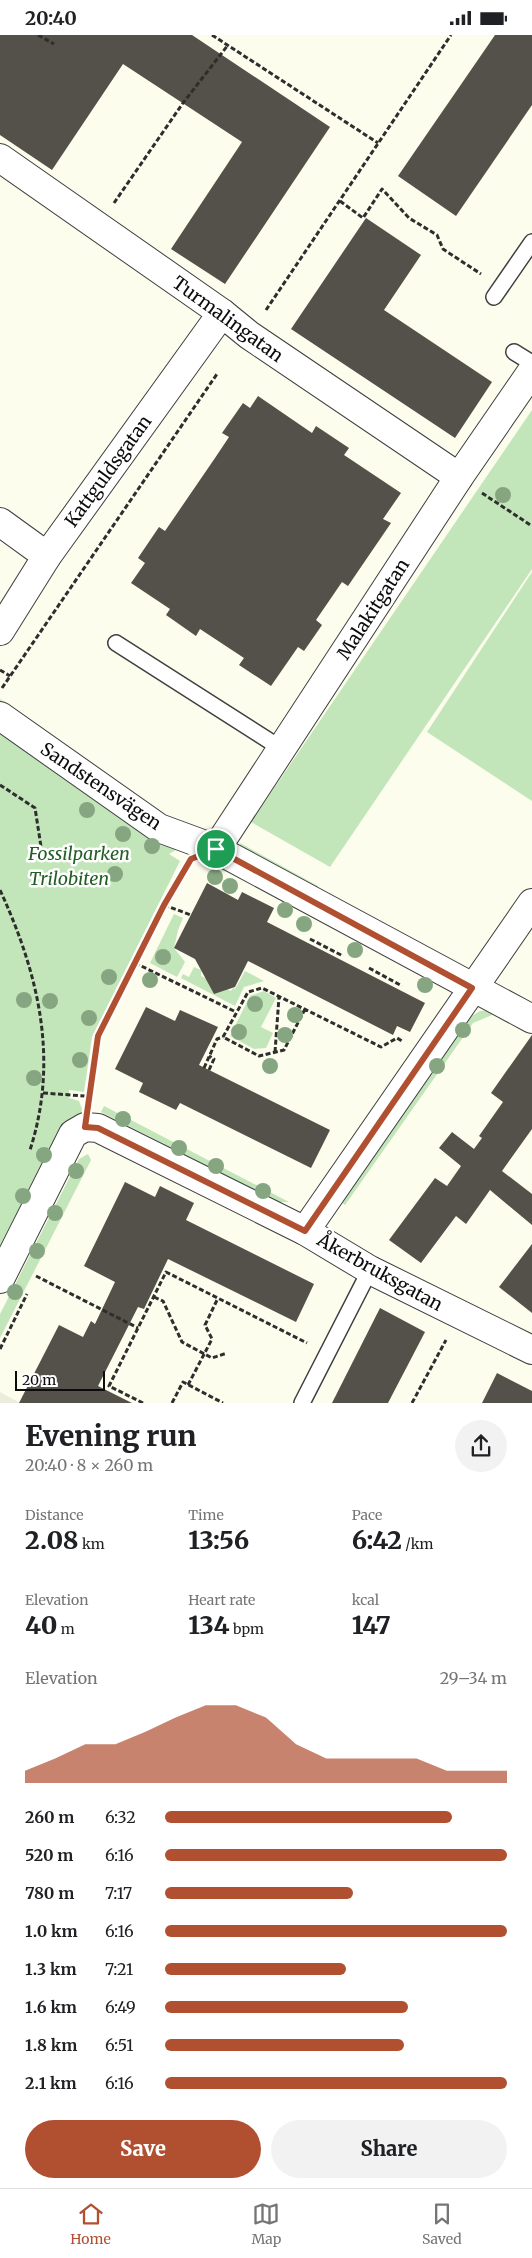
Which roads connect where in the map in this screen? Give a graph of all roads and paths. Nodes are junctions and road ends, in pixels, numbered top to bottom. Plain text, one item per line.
1 (38, 35) edge
2 (212, 35) edge
3 (451, 35) edge
4 (54, 44) dead end
5 (228, 45) junction
6 (378, 143) junction
7 (0, 158) edge
8 (340, 201) junction
9 (112, 205) dead end
10 (532, 242) edge
11 (497, 293) joint
12 (222, 313) junction
13 (249, 335) junction
14 (523, 362) edge
15 (532, 363) edge
16 (220, 369) dead end
17 (459, 477) junction
18 (0, 522) edge
19 (532, 526) edge
20 (47, 556) junction
21 (0, 631) edge
22 (116, 643) dead end
23 (0, 670) edge
24 (10, 676) junction
25 (0, 691) edge
26 (0, 716) edge
27 (282, 749) junction
28 (0, 785) edge
29 (216, 849) junction
30 (42, 853) dead end
31 (0, 890) edge
32 (532, 903) edge
33 (164, 905) junction
34 (191, 915) dead end
35 (310, 939) dead end
36 (343, 956) dead end
37 (135, 963) junction
38 (369, 968) dead end
39 (402, 986) dead end
40 (472, 988) junction
41 (279, 997) junction
42 (304, 1009) junction
43 (236, 1011) junction
44 (532, 1019) edge
45 (223, 1037) junction
46 (275, 1052) junction
47 (427, 1054) junction
48 (209, 1057) junction
49 (204, 1068) dead end
50 (209, 1070) dead end
51 (44, 1093) junction
52 (91, 1097) junction
53 (100, 1101) dead end
54 (85, 1127) junction
55 (27, 1156) dead end
56 (305, 1231) junction
57 (370, 1270) junction
58 (36, 1276) dead end
59 (0, 1279) edge
60 (154, 1297) junction
61 (218, 1298) junction
62 (459, 1314) junction
63 (138, 1328) junction
64 (532, 1350) edge
65 (227, 1353) dead end
66 (328, 1353) junction
67 (204, 1354) junction
68 (188, 1385) junction
69 (143, 1403) edge
70 (172, 1403) edge
71 (223, 1403) edge
72 (302, 1403) edge
73 (412, 1403) edge

1 - 4 path
2 - 5 path
3 - 6 path
5 - 6 path
5 - 9 path
6 - 8 path
7 - 12 street, Turmalingatan
8 - 11 path
8 - 13 path
10 - 11 lane
12 - 13 street, Turmalingatan
12 - 20 street, Kattguldsgatan
13 - 17 street, Turmalingatan
14 - 15 lane
14 - 17 street, Malakitgatan
16 - 24 path
17 - 19 path
17 - 27 street, Malakitgatan
18 - 20 street
20 - 21 street, Kattguldsgatan
22 - 27 lane
23 - 24 path
24 - 25 path
26 - 29 street, Sandstensvägen
27 - 29 street, Malakitgatan
28 - 30 path
29 - 33 path
29 - 40 street, Sandstensvägen
31 - 51 path
32 - 40 street, Åkerbruksgatan
33 - 34 path
33 - 37 path
35 - 36 path
37 - 43 path
37 - 52 path
38 - 39 path
40 - 44 street, Sandstensvägen
40 - 47 street, Åkerbruksgatan
41 - 42 path
41 - 43 path
41 - 46 path
42 - 46 path
42 - 47 path
43 - 45 path
45 - 46 path
45 - 48 path
47 - 56 street, Åkerbruksgatan
48 - 49 path
48 - 50 path
51 - 52 path
51 - 55 path
52 - 53 path
52 - 54 path
54 - 56 street
54 - 59 street
56 - 57 street, Åkerbruksgatan
57 - 62 street, Åkerbruksgatan
57 - 66 lane
58 - 63 path
60 - 61 path
60 - 63 path
60 - 67 path
61 - 66 path
61 - 67 path
62 - 64 street, Åkerbruksgatan
62 - 73 path
63 - 69 path
65 - 67 path
66 - 72 lane
67 - 68 path
68 - 70 path
68 - 71 path

